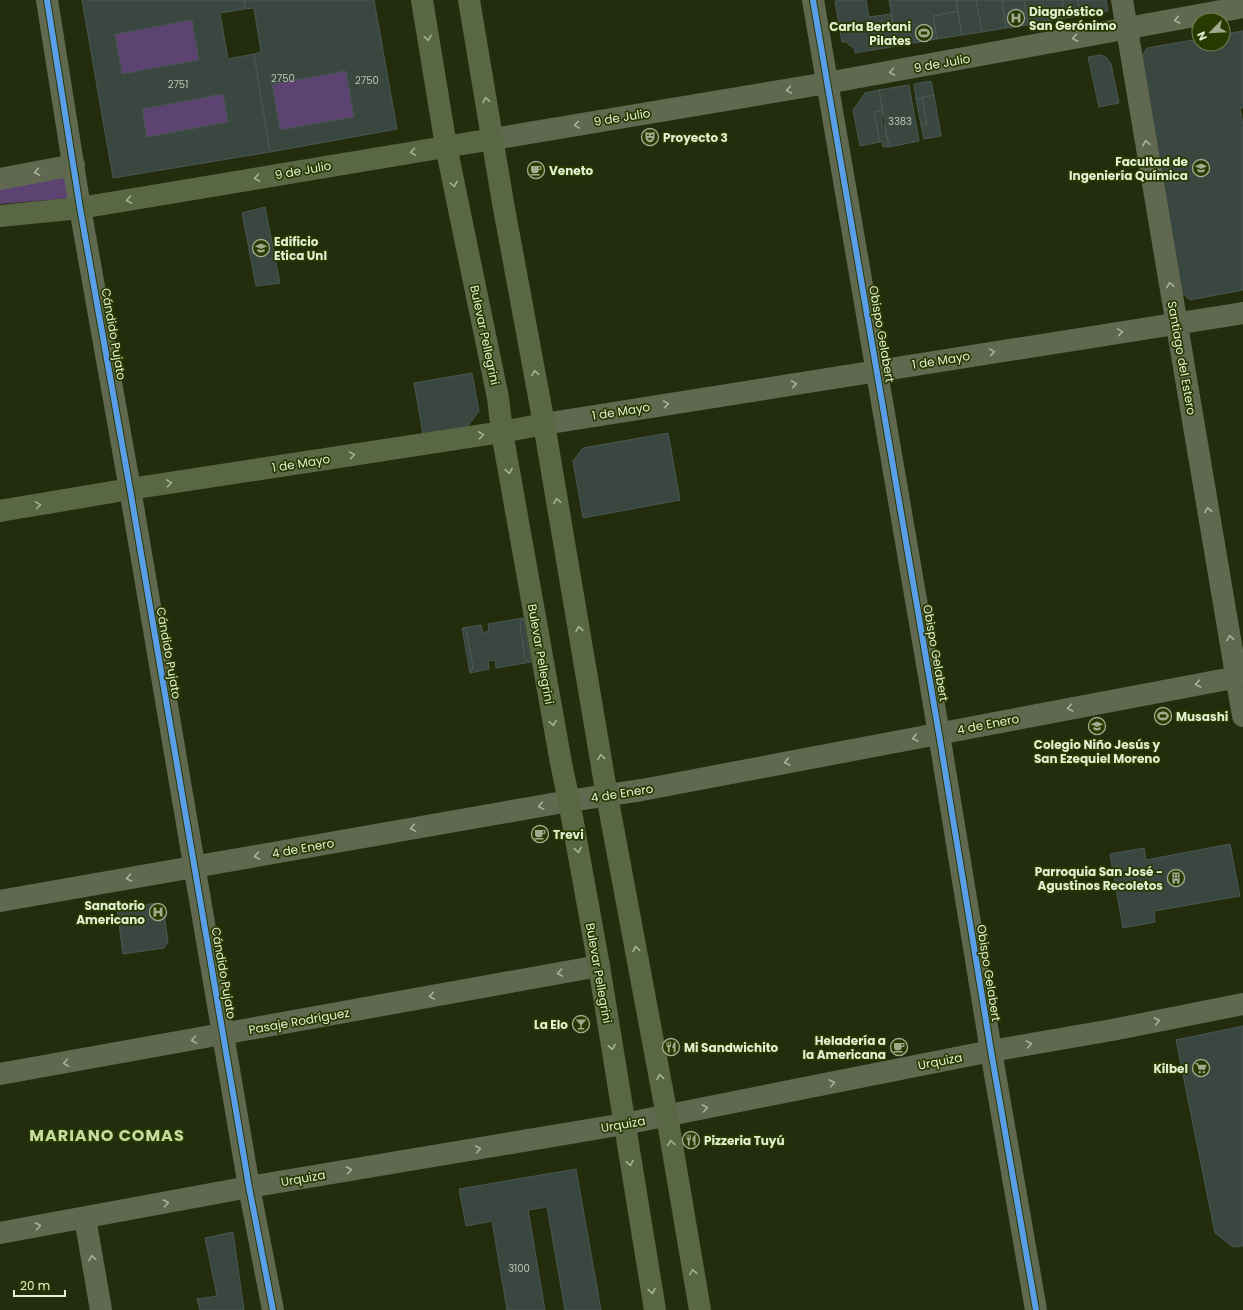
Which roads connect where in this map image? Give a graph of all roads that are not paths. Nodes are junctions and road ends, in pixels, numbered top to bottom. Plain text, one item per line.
1 (47, 0) edge
2 (422, 0) edge
3 (469, 0) edge
4 (813, 0) edge
5 (1122, 0) edge
6 (1243, 7) edge
7 (1127, 29) junction
8 (827, 83) junction
9 (493, 139) junction
10 (446, 146) junction
11 (74, 165) junction
12 (0, 179) edge
13 (80, 208) junction
14 (0, 216) edge
15 (1243, 313) edge
16 (1176, 324) junction
17 (877, 370) junction
18 (544, 424) junction
19 (502, 432) junction
20 (130, 489) junction
21 (0, 511) edge
22 (1240, 676) edge
23 (1243, 716) edge
24 (939, 734) junction
25 (607, 796) junction
26 (569, 801) junction
27 (195, 866) junction
28 (0, 901) edge
29 (598, 966) junction
30 (1243, 1004) edge
31 (224, 1034) junction
32 (991, 1051) junction
33 (0, 1074) edge
34 (667, 1116) junction
35 (624, 1124) junction
36 (249, 1187) junction
37 (85, 1218) junction
38 (0, 1232) edge
39 (101, 1310) edge
40 (273, 1310) edge
41 (655, 1310) edge
42 (700, 1310) edge
43 (1036, 1310) edge

1 - 11 street, Cándido Pujato
2 -> 10 main road, Bulevar Pellegrini
9 -> 3 main road
4 - 8 street, Obispo Gelabert
5 - 7 street, Santiago del Estero
6 -> 7 street, 9 de Julio
7 -> 8 street, 9 de Julio
16 -> 7 street, Santiago del Estero
8 -> 9 street, 9 de Julio
8 - 17 street, Obispo Gelabert
9 - 10 main road, 9 de Julio
18 -> 9 main road
10 -> 13 main road, 9 de Julio
10 -> 19 main road, Bulevar Pellegrini
11 -> 12 street
11 - 13 street, Cándido Pujato
13 - 14 main road, 9 de Julio
13 - 20 street, Cándido Pujato
15 - 16 street, 1 de Mayo
17 -> 16 street, 1 de Mayo
22 -> 16 street, Santiago del Estero
18 -> 17 street, 1 de Mayo
17 - 24 street, Obispo Gelabert
18 - 19 main road, 1 de Mayo
25 -> 18 main road
20 -> 19 main road, 1 de Mayo
19 -> 26 main road, Bulevar Pellegrini
21 -> 20 main road, 1 de Mayo
20 - 27 street, Cándido Pujato
22 - 23 street, Santiago del Estero
22 -> 24 street, 4 de Enero
24 -> 25 street, 4 de Enero
24 - 32 street, Obispo Gelabert
25 - 26 street, 4 de Enero
34 -> 25 main road
26 -> 27 street, 4 de Enero
26 -> 29 main road, Bulevar Pellegrini
27 -> 28 street, 4 de Enero
27 - 31 street, Cándido Pujato
29 -> 31 street, Pasaje Rodríguez
29 -> 35 main road, Bulevar Pellegrini
32 -> 30 street, Urquiza
31 -> 33 street, Pasaje Rodríguez
31 - 36 street, Cándido Pujato
34 -> 32 street, Urquiza
32 - 43 street, Obispo Gelabert
34 - 35 street, Urquiza
42 -> 34 main road
36 -> 35 street, Urquiza
35 -> 41 main road, Bulevar Pellegrini
37 -> 36 street, Urquiza
36 - 40 street, Cándido Pujato
38 -> 37 street, Urquiza
39 -> 37 street

